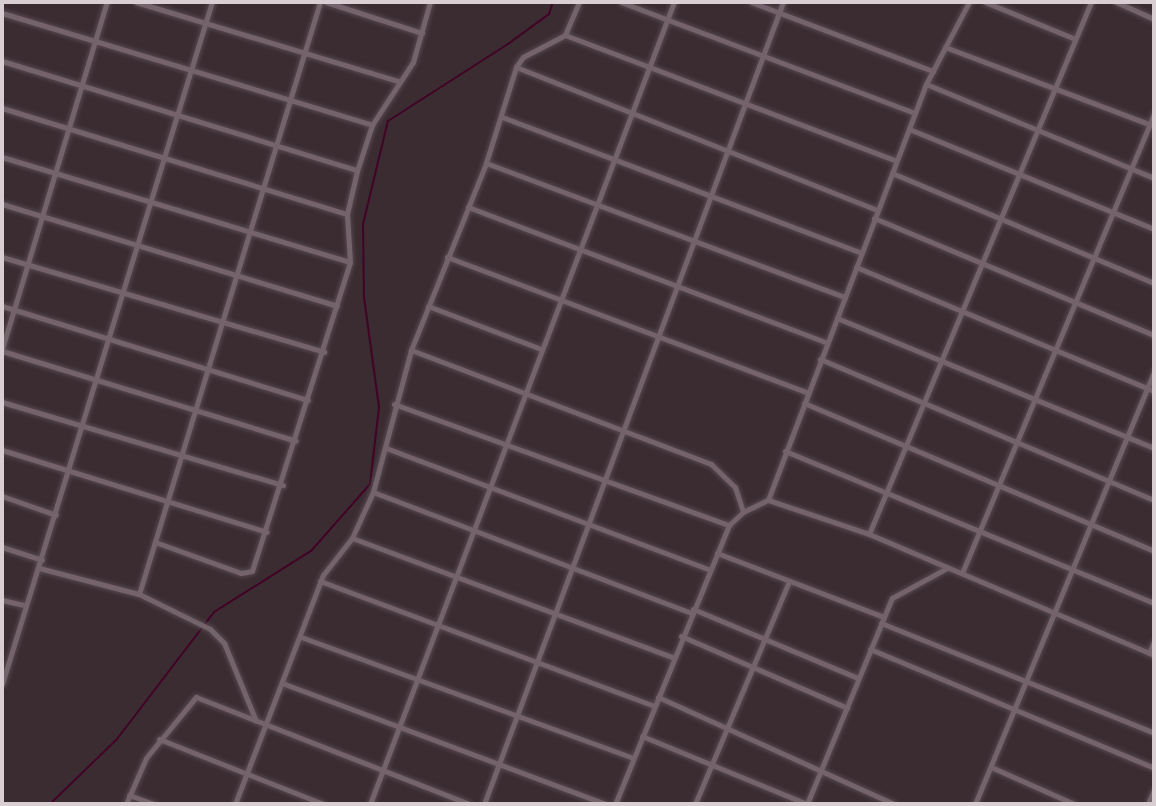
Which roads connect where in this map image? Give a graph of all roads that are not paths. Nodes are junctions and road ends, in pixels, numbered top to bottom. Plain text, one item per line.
1 (107, 2) edge
2 (136, 2) edge
3 (212, 2) edge
4 (323, 2) edge
5 (430, 2) edge
6 (579, 2) edge
7 (621, 2) edge
8 (674, 2) edge
9 (751, 2) edge
10 (783, 2) edge
11 (969, 2) edge
12 (985, 2) edge
13 (1091, 2) edge
14 (1116, 2) edge
15 (2, 13) edge
16 (780, 14) junction
17 (1154, 19) edge
18 (667, 21) junction
19 (205, 23) junction
20 (422, 33) junction
21 (565, 35) junction
22 (1075, 39) junction
23 (95, 41) junction
24 (945, 47) junction
25 (304, 54) junction
26 (764, 60) junction
27 (2, 61) edge
28 (516, 67) junction
29 (648, 68) junction
30 (191, 70) junction
31 (933, 71) junction
32 (398, 81) junction
33 (926, 84) junction
34 (82, 87) junction
35 (1055, 89) junction
36 (290, 101) junction
37 (2, 108) edge
38 (747, 108) junction
39 (631, 113) junction
40 (915, 113) junction
41 (1154, 113) edge
42 (177, 115) junction
43 (502, 117) junction
44 (372, 125) junction
45 (1152, 125) edge
46 (69, 128) junction
47 (909, 129) junction
48 (1039, 129) junction
49 (275, 143) junction
50 (729, 154) junction
51 (2, 157) edge
52 (164, 157) junction
53 (611, 160) junction
54 (896, 161) junction
55 (486, 163) junction
56 (1131, 168) junction
57 (357, 171) junction
58 (56, 173) junction
59 (892, 173) junction
60 (1020, 174) junction
61 (1154, 178) edge
62 (262, 187) junction
63 (712, 197) junction
64 (152, 203) junction
65 (2, 204) edge
66 (596, 205) junction
67 (468, 207) junction
68 (878, 210) junction
69 (1112, 212) junction
70 (347, 214) junction
71 (43, 216) junction
72 (874, 218) junction
73 (1002, 218) junction
74 (1154, 229) edge
75 (250, 234) junction
76 (695, 244) junction
77 (138, 246) junction
78 (580, 249) junction
79 (861, 253) junction
80 (1093, 256) junction
81 (2, 257) edge
82 (447, 257) junction
83 (350, 262) junction
84 (983, 262) junction
85 (28, 265) junction
86 (856, 267) junction
87 (237, 276) junction
88 (1154, 283) edge
89 (678, 286) junction
90 (123, 291) junction
91 (845, 297) junction
92 (562, 299) junction
93 (1075, 300) junction
94 (2, 306) edge
95 (337, 306) junction
96 (428, 306) junction
97 (15, 309) junction
98 (963, 309) junction
99 (837, 317) junction
100 (223, 322) junction
101 (660, 334) junction
102 (1154, 335) edge
103 (108, 336) junction
104 (827, 343) junction
105 (1055, 348) junction
106 (541, 349) junction
107 (2, 350) edge
108 (411, 350) junction
109 (324, 352) junction
110 (943, 358) junction
111 (820, 359) junction
112 (209, 367) junction
113 (1154, 371) edge
114 (96, 377) junction
115 (1151, 390) edge
116 (526, 393) junction
117 (808, 393) junction
118 (1035, 396) junction
119 (308, 400) junction
120 (2, 402) edge
121 (804, 403) junction
122 (924, 403) junction
123 (394, 404) junction
124 (196, 409) junction
125 (81, 425) junction
126 (624, 431) junction
127 (1128, 438) junction
128 (296, 441) junction
129 (507, 442) junction
130 (1016, 442) junction
131 (907, 445) junction
132 (386, 448) junction
133 (1154, 448) edge
134 (2, 450) edge
135 (785, 451) junction
136 (182, 455) junction
137 (70, 471) junction
138 (606, 479) junction
139 (1110, 481) junction
140 (999, 484) junction
141 (283, 485) junction
142 (490, 487) junction
143 (373, 492) junction
144 (887, 492) junction
145 (2, 496) edge
146 (768, 500) junction
147 (1154, 500) edge
148 (168, 502) junction
149 (743, 512) junction
150 (56, 515) junction
151 (589, 523) junction
152 (1093, 523) junction
153 (729, 525) junction
154 (980, 530) junction
155 (474, 531) junction
156 (267, 532) junction
157 (869, 534) junction
158 (352, 538) junction
159 (155, 542) junction
160 (2, 547) edge
161 (1154, 551) edge
162 (717, 553) junction
163 (42, 560) junction
164 (39, 568) junction
165 (571, 568) junction
166 (948, 568) junction
167 (1074, 569) junction
168 (710, 570) junction
169 (962, 573) junction
170 (457, 574) junction
171 (320, 581) junction
172 (789, 581) junction
173 (139, 594) junction
174 (2, 600) edge
175 (1154, 603) edge
176 (25, 606) junction
177 (692, 611) junction
178 (553, 612) junction
179 (1055, 613) junction
180 (882, 620) junction
181 (436, 624) junction
182 (681, 636) junction
183 (301, 637) junction
184 (763, 638) junction
185 (1154, 642) edge
186 (870, 649) junction
187 (2, 653) edge
188 (1152, 654) edge
189 (10, 655) junction
190 (672, 657) junction
191 (534, 662) junction
192 (751, 666) junction
193 (858, 678) junction
194 (415, 681) junction
195 (1027, 681) junction
196 (282, 683) junction
197 (2, 684) edge
198 (658, 697) junction
199 (654, 706) junction
200 (847, 708) junction
201 (1015, 710) junction
202 (515, 716) junction
203 (256, 721) junction
204 (266, 726) junction
205 (399, 726) junction
206 (725, 728) junction
207 (1154, 733) edge
208 (642, 736) junction
209 (159, 739) junction
210 (633, 758) junction
211 (498, 763) junction
212 (710, 765) junction
213 (991, 767) junction
214 (1154, 768) edge
215 (821, 772) junction
216 (247, 773) junction
217 (382, 773) junction
218 (1154, 790) edge
219 (129, 795) junction
220 (126, 804) edge
221 (154, 804) edge
222 (235, 804) edge
223 (323, 804) edge
224 (370, 804) edge
225 (469, 804) edge
226 (484, 804) edge
227 (605, 804) edge
228 (615, 804) edge
229 (695, 804) edge
230 (807, 804) edge
231 (894, 804) edge
232 (975, 804) edge
233 (1074, 804) edge
234 (1148, 804) edge

1 - 23 street
2 - 19 street
3 - 19 street
4 - 20 street
4 - 25 street
5 - 20 street
6 - 21 street
7 - 18 street
8 - 18 street
9 - 16 street
10 - 16 street
11 - 24 street
12 - 22 street
13 - 22 street
14 - 17 street
15 - 23 street
16 - 26 street
16 - 31 street
18 - 26 street
18 - 29 street
19 - 25 street
19 - 30 street
20 - 32 street
21 - 28 street
21 - 29 street
22 - 35 street
23 - 30 street
23 - 34 street
24 - 31 street
24 - 35 street
25 - 32 street
25 - 36 street
26 - 38 street
26 - 40 street
27 - 34 street
28 - 39 street
28 - 43 street
29 - 38 street
29 - 39 street
30 - 36 street
30 - 42 street
31 - 33 street
32 - 44 street
33 - 40 street
33 - 48 street
34 - 42 street
34 - 46 street
35 - 45 street
35 - 48 street
36 - 44 street
36 - 49 street
37 - 46 street
38 - 50 street
38 - 54 street
39 - 50 street
39 - 53 street
40 - 47 street
41 - 45 street
42 - 49 street
42 - 52 street
43 - 53 street
43 - 55 street
44 - 57 street
45 - 56 street
46 - 52 street
46 - 58 street
47 - 54 street
47 - 60 street
48 - 56 street
48 - 60 street
49 - 57 street
49 - 62 street
50 - 63 street
50 - 68 street
51 - 58 street
52 - 62 street
52 - 64 street
53 - 63 street
53 - 66 street
54 - 59 street
55 - 66 street
55 - 67 street
56 - 61 street
56 - 69 street
57 - 70 street
58 - 64 street
58 - 71 street
59 - 68 street
59 - 73 street
60 - 69 street
60 - 73 street
62 - 70 street
62 - 75 street
63 - 76 street
63 - 79 street
64 - 75 street
64 - 77 street
65 - 71 street
66 - 76 street
66 - 78 street
67 - 78 street
67 - 82 street
68 - 72 street
69 - 74 street
69 - 80 street
70 - 83 street
71 - 77 street
71 - 85 street
72 - 79 street
72 - 84 street
73 - 80 street
73 - 84 street
75 - 83 street
75 - 87 street
76 - 89 street
76 - 91 street
77 - 87 street
77 - 90 street
78 - 89 street
78 - 92 street
79 - 86 street
80 - 88 street
80 - 93 street
81 - 85 street
82 - 92 street
82 - 96 street
83 - 95 street
84 - 93 street
84 - 98 street
85 - 90 street
85 - 97 street
86 - 91 street
86 - 98 street
87 - 95 street
87 - 100 street
89 - 101 street
89 - 104 street
90 - 100 street
90 - 103 street
91 - 99 street
92 - 101 street
92 - 106 street
93 - 102 street
93 - 105 street
94 - 97 street
95 - 109 street
96 - 106 street
96 - 108 street
97 - 103 street
97 - 107 street
98 - 105 street
98 - 110 street
99 - 104 street
99 - 110 street
100 - 109 street
100 - 112 street
101 - 117 street
101 - 126 street
103 - 112 street
103 - 114 street
104 - 111 street
105 - 115 street
105 - 118 street
106 - 116 street
107 - 114 street
108 - 116 street
108 - 123 street
109 - 119 street
110 - 118 street
110 - 122 street
111 - 117 street
111 - 122 street
112 - 119 street
112 - 124 street
113 - 115 street
114 - 124 street
114 - 125 street
115 - 127 street
116 - 126 street
116 - 129 street
117 - 121 street
118 - 127 street
118 - 130 street
119 - 128 street
120 - 125 street
121 - 131 street
121 - 135 street
122 - 130 street
122 - 131 street
123 - 129 street
123 - 132 street
124 - 128 street
124 - 136 street
125 - 136 street
125 - 137 street
126 - 138 street
126 - 149 street
127 - 133 street
127 - 139 street
128 - 141 street
129 - 138 street
129 - 142 street
130 - 139 street
130 - 140 street
131 - 140 street
131 - 144 street
132 - 142 street
132 - 143 street
134 - 137 street
135 - 144 street
135 - 146 street
136 - 141 street
136 - 148 street
137 - 148 street
137 - 150 street
138 - 151 street
138 - 153 street
139 - 147 street
139 - 152 street
140 - 152 street
140 - 154 street
141 - 156 street
142 - 151 street
142 - 155 street
143 - 155 street
143 - 158 street
144 - 154 street
144 - 157 street
145 - 150 street
146 - 149 street
146 - 157 street
148 - 156 street
148 - 159 street
149 - 153 street
150 - 163 street
151 - 165 street
151 - 168 street
152 - 161 street
152 - 167 street
153 - 162 street
154 - 167 street
154 - 169 street
155 - 165 street
155 - 170 street
156 - 159 street
157 - 166 street
158 - 170 street
158 - 171 street
159 - 173 street
160 - 163 street
162 - 168 street
162 - 172 street
163 - 164 street
164 - 173 street
164 - 176 street
165 - 177 street
165 - 178 street
166 - 169 street
166 - 180 street
167 - 175 street
167 - 179 street
168 - 177 street
169 - 179 street
170 - 178 street
170 - 181 street
171 - 181 street
171 - 183 street
172 - 180 street
172 - 184 street
173 - 203 street
174 - 176 street
176 - 189 street
177 - 182 street
177 - 184 street
178 - 190 street
178 - 191 street
179 - 188 street
179 - 195 street
180 - 186 street
180 - 195 street
181 - 191 street
181 - 194 street
182 - 190 street
182 - 192 street
183 - 194 street
183 - 196 street
184 - 192 street
184 - 193 street
185 - 188 street
186 - 193 street
186 - 201 street
187 - 189 street
189 - 197 street
190 - 198 street
191 - 199 street
191 - 202 street
192 - 200 street
192 - 206 street
193 - 200 street
194 - 202 street
194 - 205 street
195 - 201 street
195 - 207 street
196 - 204 street
196 - 205 street
198 - 199 street
198 - 206 street
199 - 208 street
200 - 215 street
201 - 213 street
201 - 214 street
202 - 210 street
202 - 211 street
203 - 204 street
203 - 209 street
204 - 216 street
204 - 217 street
205 - 211 street
205 - 217 street
206 - 212 street
206 - 215 street
208 - 210 street
208 - 212 street
209 - 216 street
209 - 219 street
210 - 228 street
211 - 226 street
211 - 227 street
212 - 229 street
212 - 230 street
213 - 232 street
213 - 233 street
215 - 230 street
215 - 231 street
216 - 222 street
216 - 223 street
217 - 224 street
217 - 225 street
218 - 234 street
219 - 220 street
219 - 221 street

